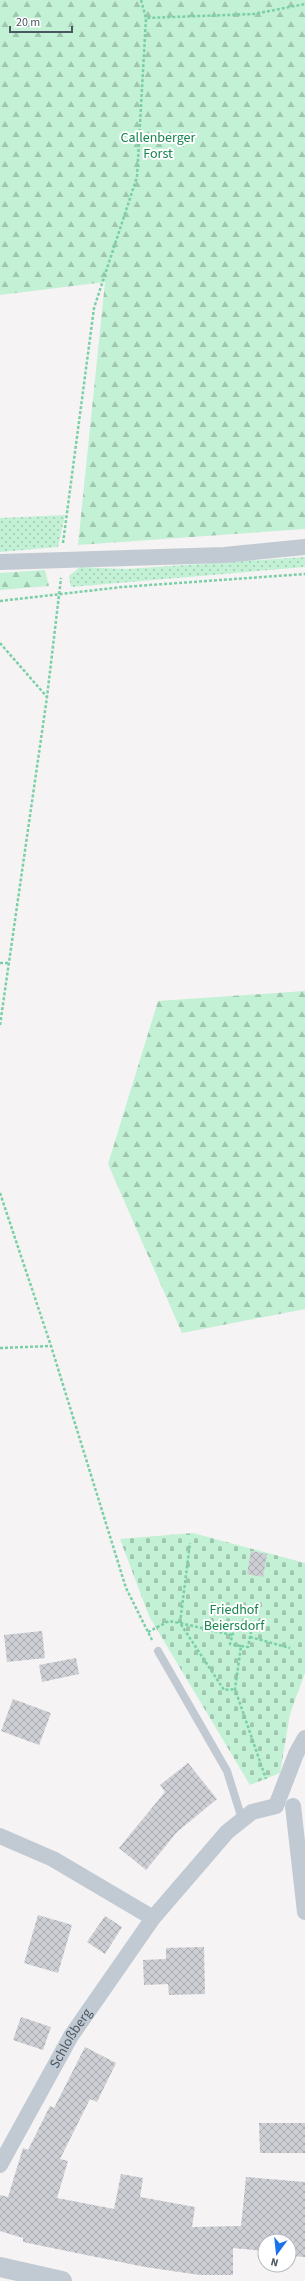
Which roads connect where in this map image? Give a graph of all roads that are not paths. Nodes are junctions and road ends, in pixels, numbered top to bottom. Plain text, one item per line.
1 (305, 547) edge
2 (0, 562) edge
3 (158, 1651) road end
4 (305, 1738) edge
5 (276, 1806) junction
6 (299, 1806) edge
7 (242, 1820) junction
8 (0, 1836) edge
9 (305, 1912) edge
10 (153, 1918) junction
11 (0, 2165) edge
12 (0, 2267) edge
13 (62, 2281) edge

1 - 2 street
3 - 7 lane
4 - 5 street
5 - 6 street, Schloßberg
5 - 7 street, Schloßberg
6 - 9 street
7 - 10 street, Schloßberg
8 - 10 street
10 - 11 street, Schloßberg
12 - 13 street

